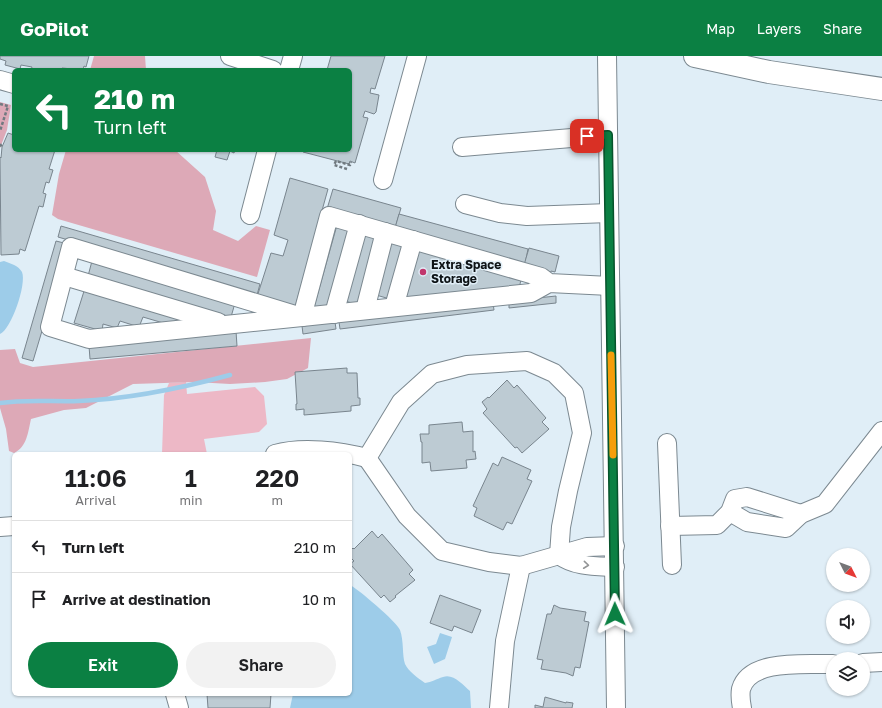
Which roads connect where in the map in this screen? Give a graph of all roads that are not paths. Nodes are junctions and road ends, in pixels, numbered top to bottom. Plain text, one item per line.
1 (230, 56) edge
2 (293, 56) edge
3 (417, 56) edge
4 (607, 56) edge
5 (695, 56) edge
6 (267, 68) edge
7 (290, 68) edge
8 (0, 80) edge
9 (12, 83) edge
10 (882, 90) edge
11 (608, 135) junction
12 (462, 147) dead end
13 (266, 152) edge
14 (383, 180) dead end
15 (465, 204) dead end
16 (609, 213) junction
17 (250, 215) dead end
18 (359, 224) junction
19 (386, 232) junction
20 (413, 240) junction
21 (64, 276) junction
22 (549, 283) junction
23 (610, 286) junction
24 (394, 307) junction
25 (365, 310) junction
26 (334, 314) junction
27 (302, 317) junction
28 (227, 325) junction
29 (882, 431) edge
30 (667, 443) dead end
31 (281, 452) edge
32 (342, 452) edge
33 (352, 454) edge
34 (368, 458) junction
35 (730, 512) junction
36 (801, 514) junction
37 (12, 526) edge
38 (670, 526) junction
39 (0, 527) edge
40 (615, 546) junction
41 (559, 555) junction
42 (672, 565) dead end
43 (520, 566) junction
44 (615, 567) junction
45 (882, 662) edge
46 (870, 663) edge
47 (826, 664) edge
48 (176, 696) edge
49 (179, 708) edge
50 (499, 708) edge
51 (616, 708) edge
52 (742, 708) edge

1 - 6 street
2 - 7 street
3 - 14 street
4 - 11 street
5 - 10 main road
8 - 9 street
11 - 12 street
11 - 16 street
13 - 17 street
15 - 16 street
16 - 23 street
18 - 19 street
18 - 26 street
18 - 27 street
19 - 20 street
19 - 25 street
20 - 22 street
20 - 24 street
21 - 27 street
21 - 28 street
21 - 28 street
22 - 23 street
22 - 24 street
23 - 40 street
24 - 25 street
25 - 26 street
26 - 27 street
27 - 28 street
29 - 36 street
30 - 38 street
31 - 32 street
33 - 34 street
34 - 41 street
34 - 43 street
35 - 36 street
35 - 36 street
35 - 38 street
37 - 39 street
38 - 42 street
40 - 41 street
40 - 44 street
41 - 43 street
41 -> 44 street
43 - 50 street
44 - 51 street
45 - 46 street
47 - 52 street
48 - 49 street

